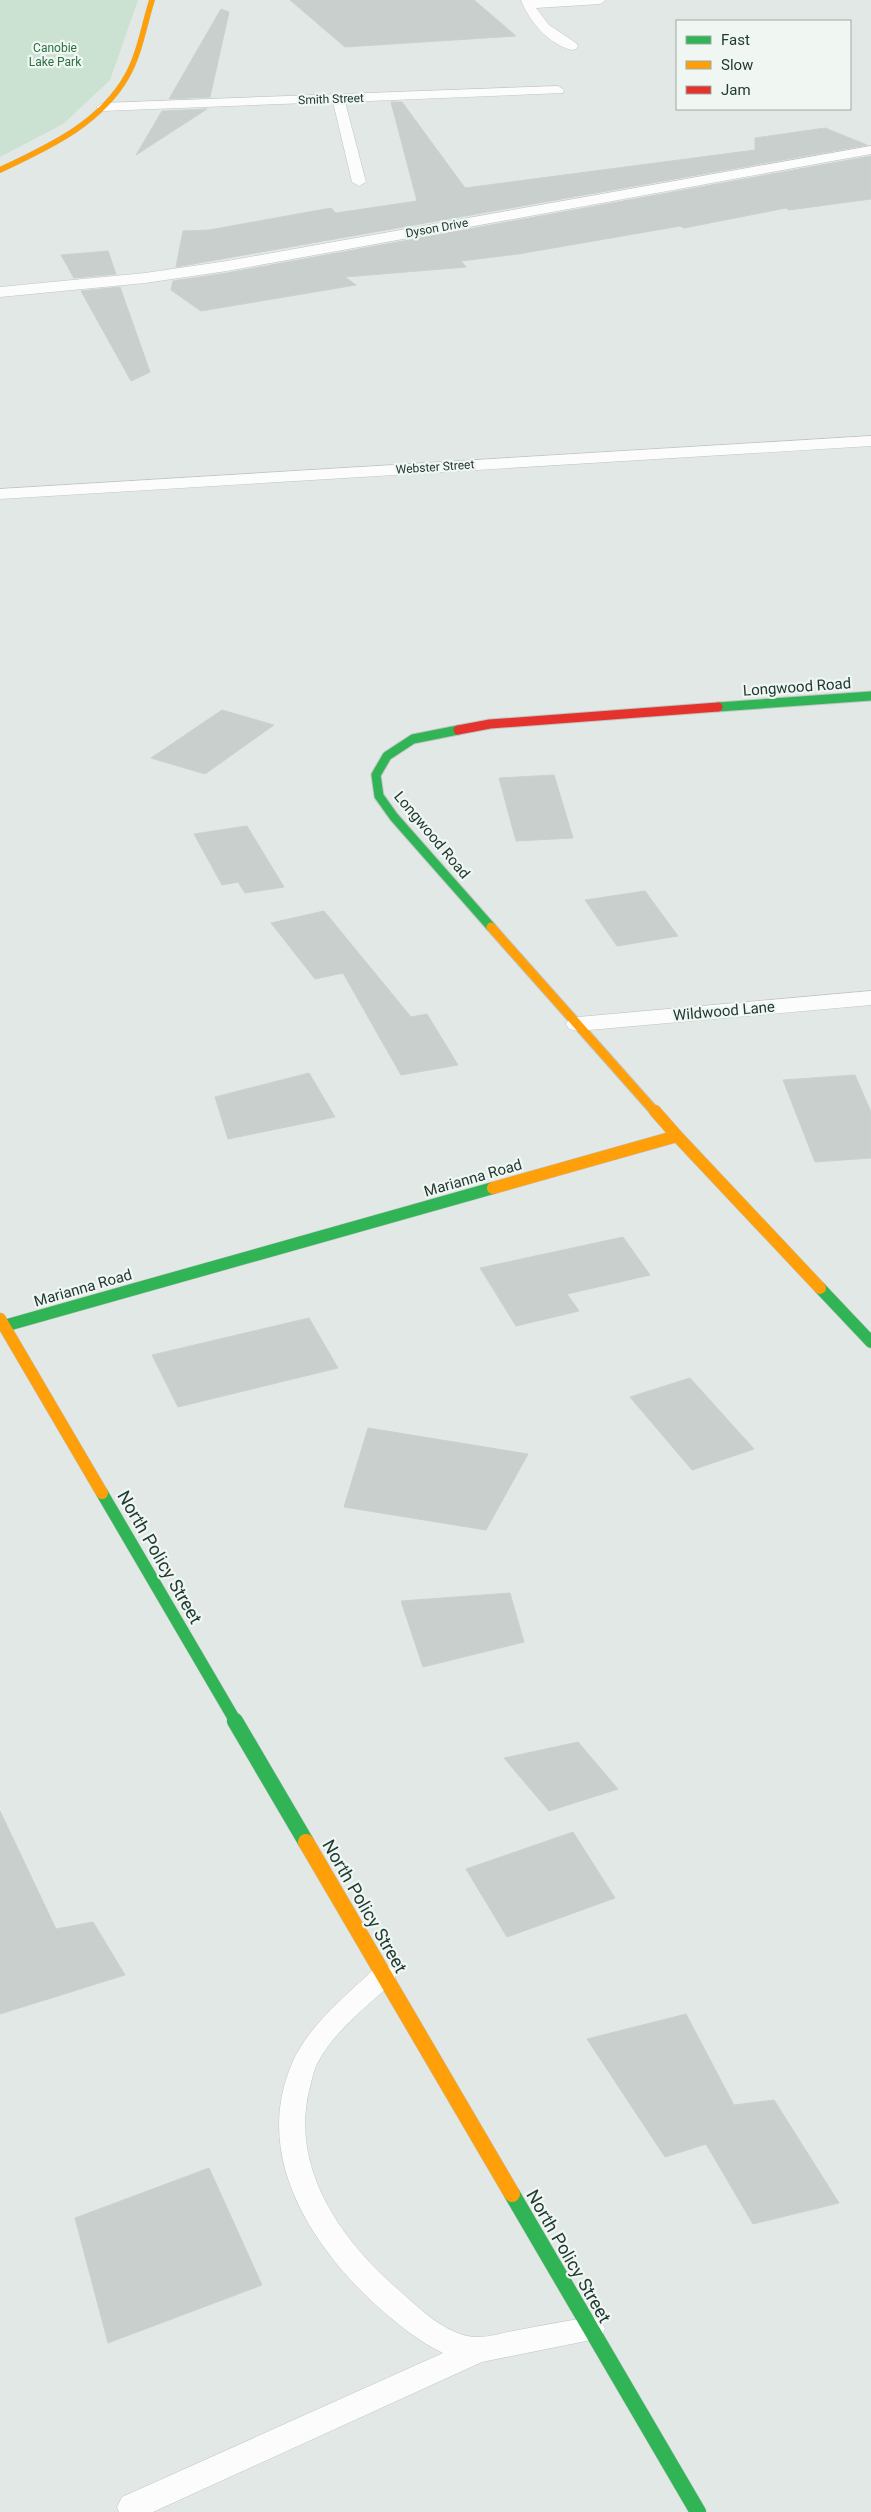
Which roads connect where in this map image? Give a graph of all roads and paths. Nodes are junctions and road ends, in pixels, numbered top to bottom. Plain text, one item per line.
1 (152, 0) edge
2 (600, 0) edge
3 (527, 2) edge
4 (572, 46) dead end
5 (558, 90) dead end
6 (338, 98) junction
7 (103, 107) junction
8 (871, 150) edge
9 (0, 170) edge
10 (359, 182) dead end
11 (0, 292) edge
12 (871, 441) edge
13 (0, 494) edge
14 (871, 696) edge
15 (871, 998) edge
16 (578, 1024) junction
17 (677, 1136) junction
18 (2, 1322) edge
19 (871, 1342) edge
20 (384, 1974) junction
21 (591, 2329) junction
22 (479, 2350) junction
23 (132, 2507) dead end
24 (698, 2512) edge

1 - 7 street
2 - 3 street
3 - 4 street
5 - 6 street, Smith Street
6 - 7 street, Smith Street
6 - 10 street
7 - 9 street
8 - 11 street, Dyson Drive
12 - 13 street, Webster Street
14 - 16 street, Longwood Road
15 - 16 street, Wildwood Lane
16 - 17 street, Longwood Road
17 - 18 street, Marianna Road
17 - 19 street
18 - 20 street, North Policy Street
20 - 21 street, North Policy Street
20 - 22 lane
21 - 22 lane
21 - 24 street, North Policy Street
22 - 23 lane

